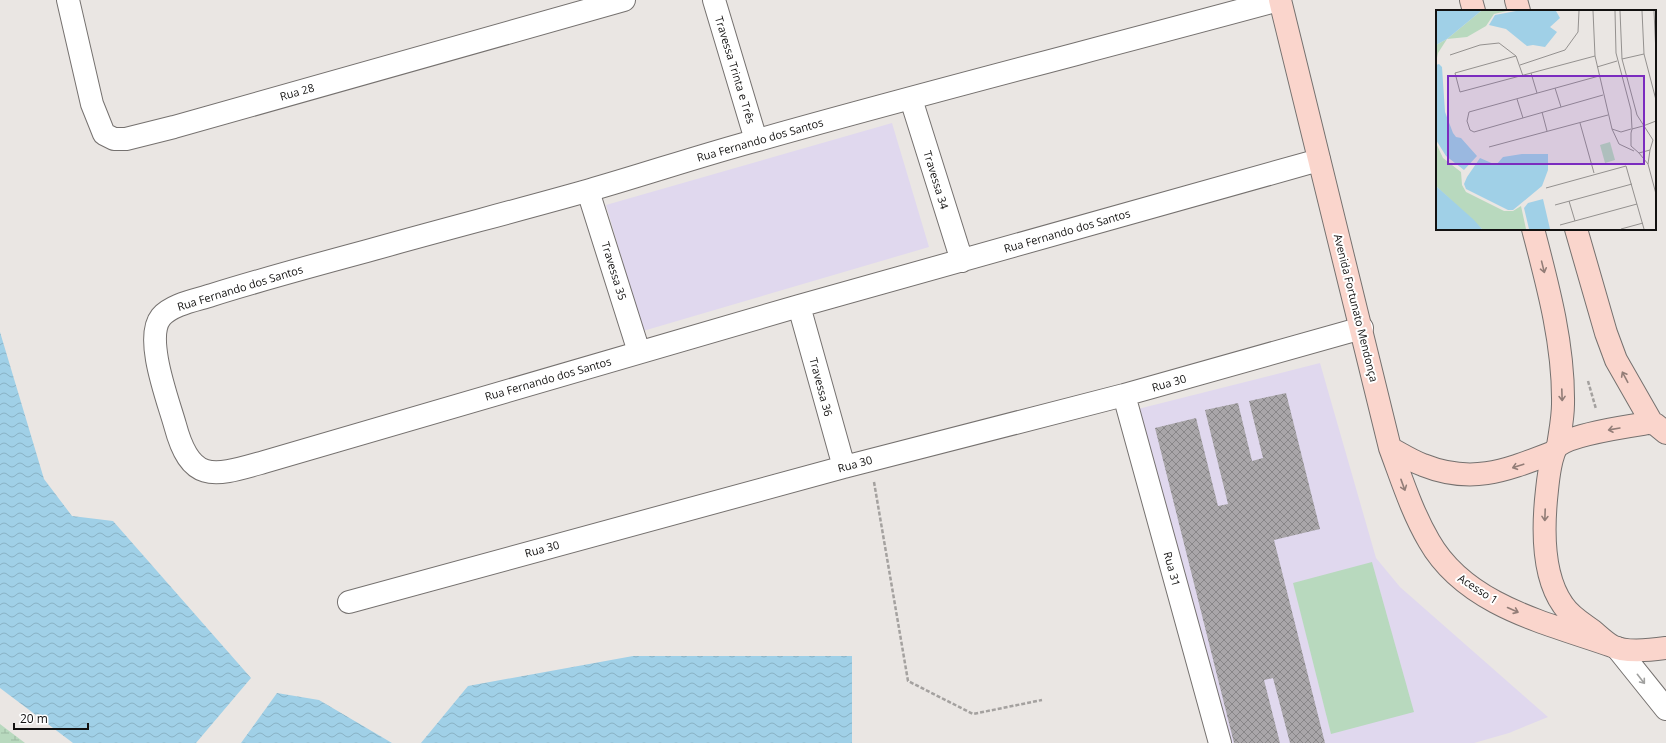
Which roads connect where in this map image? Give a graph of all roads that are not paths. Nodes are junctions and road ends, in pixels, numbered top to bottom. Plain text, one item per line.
1 (68, 0) edge
2 (624, 0) edge
3 (714, 0) edge
4 (1280, 0) edge
5 (1471, 0) edge
6 (1516, 0) edge
7 (1474, 10) edge
8 (1519, 10) edge
9 (911, 99) junction
10 (756, 140) junction
11 (1319, 160) junction
12 (588, 190) junction
13 (1533, 230) edge
14 (1576, 230) edge
15 (962, 261) junction
16 (799, 306) junction
17 (1362, 328) junction
18 (639, 352) junction
19 (1124, 395) junction
20 (1660, 425) edge
21 (1390, 448) junction
22 (1556, 449) junction
23 (844, 467) junction
24 (349, 602) dead end
25 (1615, 647) junction
26 (1666, 648) edge
27 (1666, 708) edge
28 (1220, 743) edge

1 - 2 street, Rua 28
3 - 10 street, Travessa Trinta e Três
4 - 9 street, Rua Fernando dos Santos
4 - 11 street, Avenida Fortunato Mendonça
5 - 7 street
6 - 8 street
9 - 10 street, Rua Fernando dos Santos
9 - 15 street, Travessa 34
10 - 12 street, Rua Fernando dos Santos
11 - 15 street, Rua Fernando dos Santos
11 - 17 street, Avenida Fortunato Mendonça
12 - 18 street, Travessa 35
12 - 18 street, Rua Fernando dos Santos
13 -> 22 street
20 -> 14 street
15 - 16 street, Rua Fernando dos Santos
16 - 18 street, Rua Fernando dos Santos
16 - 23 street, Travessa 36
17 - 19 street, Rua 30
17 - 21 street, Avenida Fortunato Mendonça
19 - 23 street, Rua 30
19 - 28 street, Rua 31
20 -> 22 street
22 -> 21 street
21 -> 25 street, Acesso 1
22 -> 25 street
23 - 24 street, Rua 30
25 - 26 street, Acesso 1
25 -> 27 street

